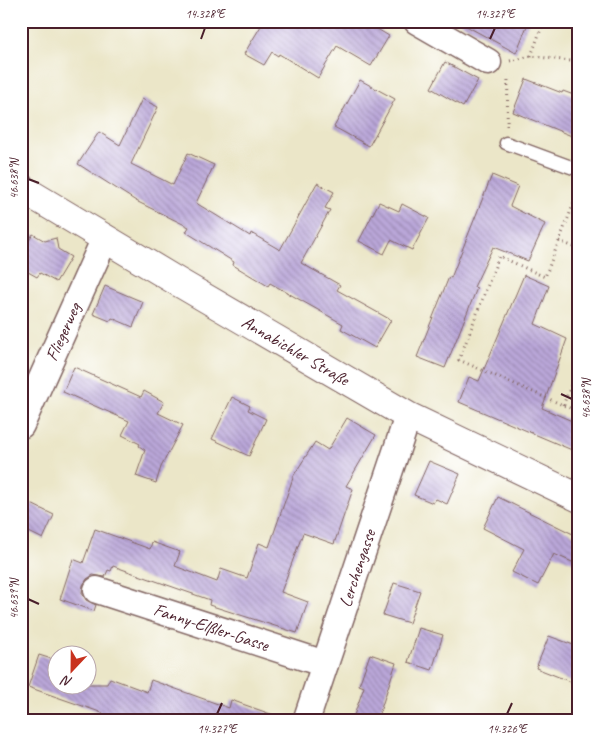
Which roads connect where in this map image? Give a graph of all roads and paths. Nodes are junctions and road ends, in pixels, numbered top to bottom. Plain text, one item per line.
1 (417, 21) edge
2 (544, 21) edge
3 (579, 54) edge
4 (532, 56) junction
5 (577, 62) edge
6 (501, 65) junction
7 (506, 143) joint
8 (579, 170) edge
9 (21, 188) edge
10 (579, 190) edge
11 (105, 238) junction
12 (559, 241) junction
13 (579, 249) edge
14 (579, 366) edge
15 (563, 405) junction
16 (579, 412) edge
17 (408, 416) junction
18 (21, 426) edge
19 (579, 498) edge
20 (97, 590) dead end
21 (326, 664) junction
22 (306, 721) edge

1 - 6 street
2 - 4 path
3 - 5 path
4 - 5 path
4 - 6 path
6 - 7 path
7 - 8 lane
9 - 11 street, Annabichler Straße
10 - 12 path
11 - 17 street, Annabichler Straße
11 - 18 street, Fliegerweg
12 - 13 path
12 - 15 path
14 - 15 path
15 - 16 path
17 - 19 street, Annabichler Straße
17 - 21 street, Lerchengasse
20 - 21 street, Fanny-Elßler-Gasse
21 - 22 street, Lerchengasse

